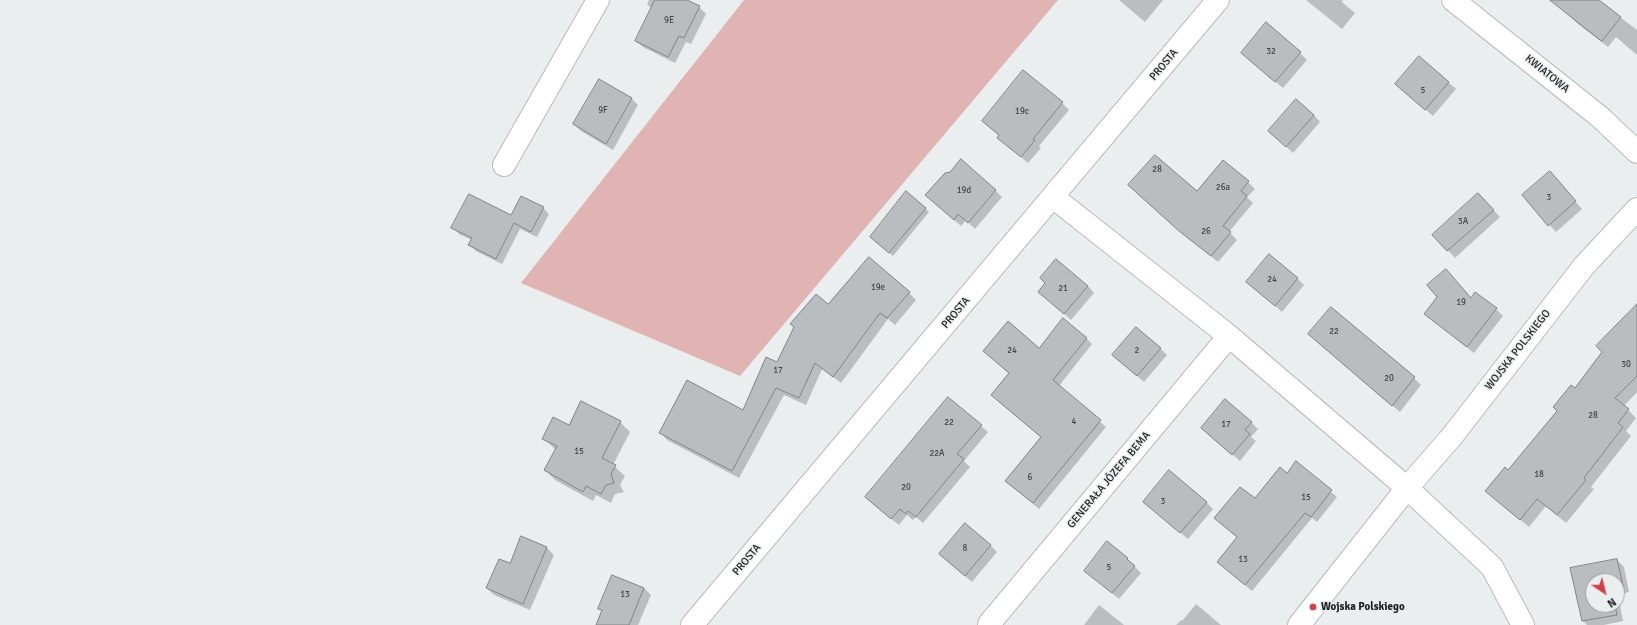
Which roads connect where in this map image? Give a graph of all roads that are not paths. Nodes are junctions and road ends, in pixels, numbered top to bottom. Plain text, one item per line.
1 (598, 0) edge
2 (1218, 0) edge
3 (1453, 0) edge
4 (1637, 152) edge
5 (504, 165) dead end
6 (1053, 197) junction
7 (1637, 209) edge
8 (1229, 336) junction
9 (1407, 488) junction
10 (988, 624) dead end
11 (692, 625) edge
12 (1299, 625) edge
13 (1523, 625) edge

1 - 5 street
2 - 6 street, PROSTA
3 - 4 street, KWIATOWA
6 - 8 street
6 - 11 street, PROSTA
7 - 9 street, WOJSKA POLSKIEGO
8 - 9 street
8 - 10 street, GENERAŁA JÓZEFA BEMA
9 - 12 street, WOJSKA POLSKIEGO
9 - 13 street

